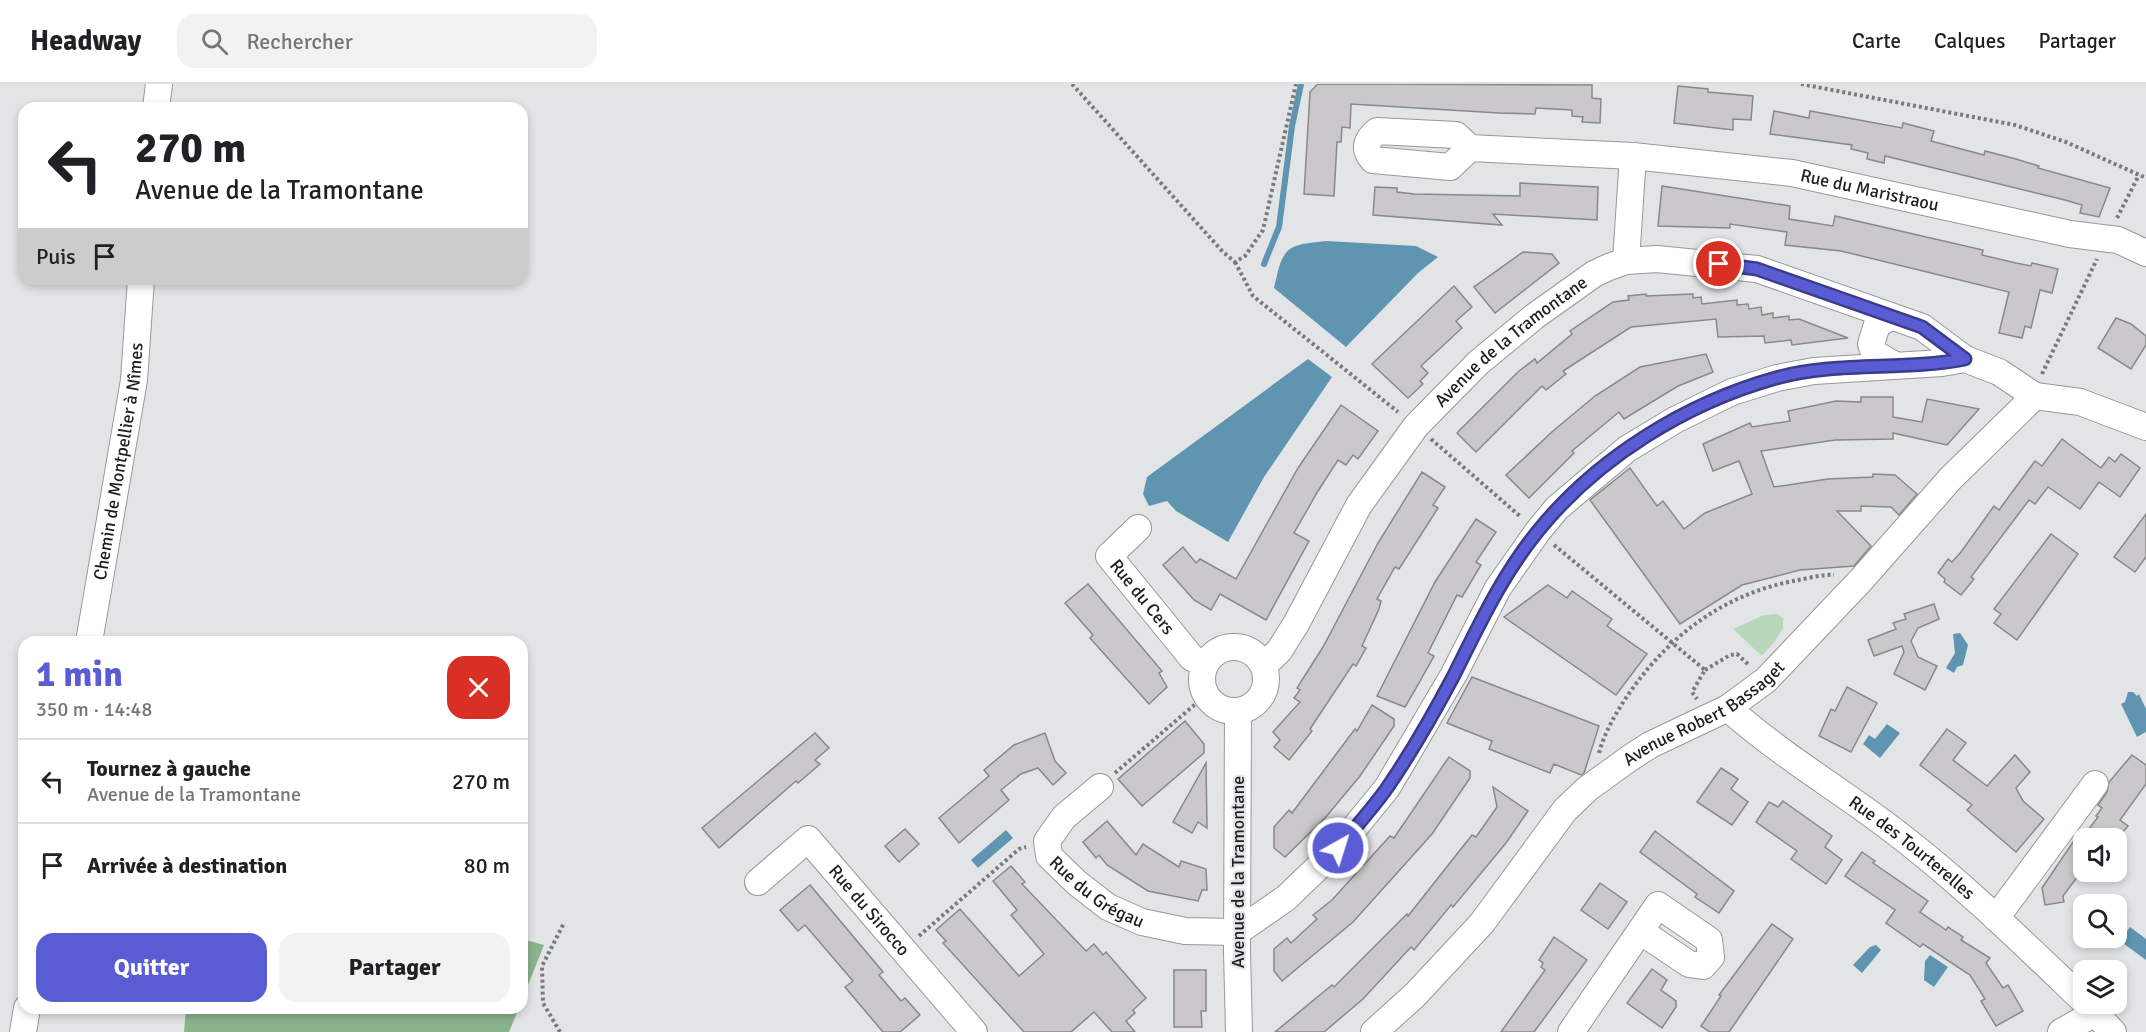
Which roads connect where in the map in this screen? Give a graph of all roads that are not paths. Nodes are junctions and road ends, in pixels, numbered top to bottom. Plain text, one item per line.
1 (159, 84) edge
2 (157, 102) edge
3 (1470, 148) dead end
4 (1633, 156) junction
5 (2146, 253) edge
6 (1626, 261) junction
7 (141, 285) edge
8 (1890, 317) junction
9 (1965, 359) junction
10 (1893, 364) junction
11 (2035, 396) junction
12 (2146, 427) edge
13 (1138, 528) dead end
14 (90, 636) edge
15 (1206, 663) junction
16 (1263, 665) junction
17 (1238, 711) junction
18 (1718, 713) junction
19 (2095, 784) dead end
20 (1100, 787) road end
21 (758, 882) dead end
22 (1996, 918) junction
23 (1640, 931) dead end
24 (1237, 932) junction
25 (2073, 992) edge
26 (26, 1014) edge
27 (2080, 1014) edge
28 (2096, 1014) edge
29 (23, 1032) edge
30 (974, 1032) edge
31 (1239, 1032) edge
32 (1374, 1032) edge
33 (1572, 1032) edge
34 (2061, 1032) edge
35 (2113, 1032) edge

1 - 2 street
3 - 4 street, Rue du Maristraou
4 - 5 street, Rue du Maristraou
4 - 6 street
6 - 8 street, Avenue de la Tramontane
6 - 16 street, Avenue de la Tramontane
7 - 14 street, Chemin de Montpellier à Nîmes
8 - 9 street, Avenue de la Tramontane
8 - 10 street
9 - 10 street
9 - 11 street
10 - 24 street
11 - 12 street
11 - 18 street, Avenue Robert Bassaget
13 - 15 street, Rue du Cers
15 - 16 street
15 - 17 street
16 - 17 street
17 - 24 street, Avenue de la Tramontane
18 - 22 street, Rue des Tourterelles
18 - 32 street, Avenue Robert Bassaget
19 - 22 street
20 - 24 street, Rue du Grégau
21 - 30 street, Rue du Sirocco
22 - 25 street, Rue des Tourterelles
23 - 33 street
24 - 31 street, Avenue de la Tramontane
26 - 29 street
27 - 34 street
28 - 35 street, Rue des Tourterelles

